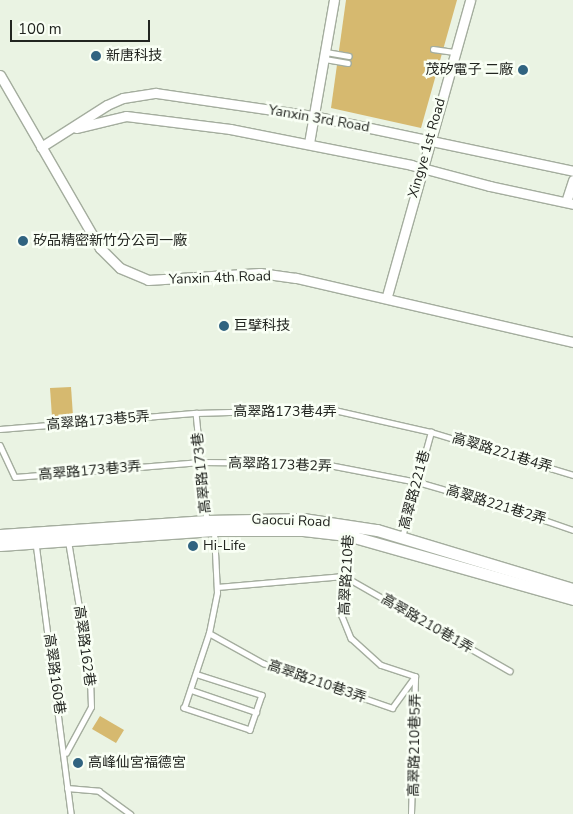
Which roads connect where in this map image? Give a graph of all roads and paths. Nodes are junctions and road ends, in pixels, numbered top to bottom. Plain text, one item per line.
1 (334, 0) edge
2 (470, 0) edge
3 (434, 49) dead end
4 (454, 52) junction
5 (325, 56) junction
6 (350, 56) dead end
7 (348, 63) dead end
8 (0, 75) edge
9 (313, 116) junction
10 (71, 130) junction
11 (429, 140) junction
12 (309, 143) junction
13 (41, 147) junction
14 (421, 167) junction
15 (573, 171) edge
16 (573, 180) edge
17 (570, 203) edge
18 (387, 296) junction
19 (573, 342) edge
20 (196, 413) junction
21 (0, 429) edge
22 (431, 432) junction
23 (0, 445) edge
24 (200, 462) junction
25 (573, 475) edge
26 (418, 482) junction
27 (210, 526) junction
28 (349, 529) junction
29 (573, 530) edge
30 (67, 537) junction
31 (402, 537) junction
32 (3, 538) edge
33 (36, 538) junction
34 (399, 549) junction
35 (344, 576) junction
36 (217, 587) junction
37 (573, 589) edge
38 (573, 599) edge
39 (209, 633) junction
40 (510, 671) dead end
41 (196, 674) junction
42 (415, 676) junction
43 (191, 690) junction
44 (256, 712) junction
45 (65, 754) junction
46 (67, 788) junction
47 (71, 814) edge
48 (131, 814) edge
49 (412, 814) edge

1 - 5 street
2 - 4 street, Xingye 1st Road
3 - 4 lane
4 - 11 street, Xingye 1st Road
5 - 6 lane
5 - 7 lane
5 - 9 street
8 - 13 street, Yanxin 4th Road
9 - 10 street, Yanxin 3rd Road
9 - 11 street, Yanxin 3rd Road
9 - 12 street
10 - 12 street, Yanxin 3rd Road
10 - 13 street, Yanxin 3rd Road
11 - 14 street, Xingye 1st Road
11 - 15 street, Yanxin 3rd Road
12 - 14 street, Yanxin 3rd Road
13 - 18 street, Yanxin 4th Road
14 - 17 street, Yanxin 3rd Road
14 - 18 street, Xingye 1st Road
16 - 17 street
18 - 19 street, Yanxin 4th Road
20 - 21 lane, 高翠路173巷5弄
20 - 22 lane, 高翠路173巷4弄
20 - 24 lane, 高翠路173巷
22 - 25 lane, 高翠路221巷4弄
22 - 26 lane, 高翠路221巷
23 - 24 lane, 高翠路173巷3弄
24 - 26 lane, 高翠路173巷2弄
24 - 27 lane, 高翠路173巷
26 - 29 lane, 高翠路221巷2弄
26 - 31 lane, 高翠路221巷
27 - 28 street, Gaocui Road
27 - 30 street, Gaocui Road
27 - 36 lane, 高翠路173巷
28 - 31 street, Gaocui Road
28 - 34 street, Gaocui Road
28 - 35 lane, 高翠路210巷
30 - 33 street, Gaocui Road
30 - 45 lane, 高翠路162巷
31 - 34 lane, 高翠路221巷
31 - 37 street, Gaocui Road
32 - 33 street, Gaocui Road
33 - 45 lane, 高翠路160巷
34 - 38 street, Gaocui Road
35 - 36 lane
35 - 40 lane, 高翠路210巷1弄
35 - 42 lane, 高翠路210巷
36 - 39 lane, 高翠路173巷
39 - 41 lane, 高翠路173巷
39 - 42 lane, 高翠路210巷3弄
41 - 43 lane, 高翠路173巷
41 - 44 lane
42 - 49 lane, 高翠路210巷5弄
43 - 44 lane
43 - 44 lane, 高翠路173巷
45 - 46 lane, 高翠路160巷
46 - 47 lane, 高翠路160巷
46 - 48 lane

